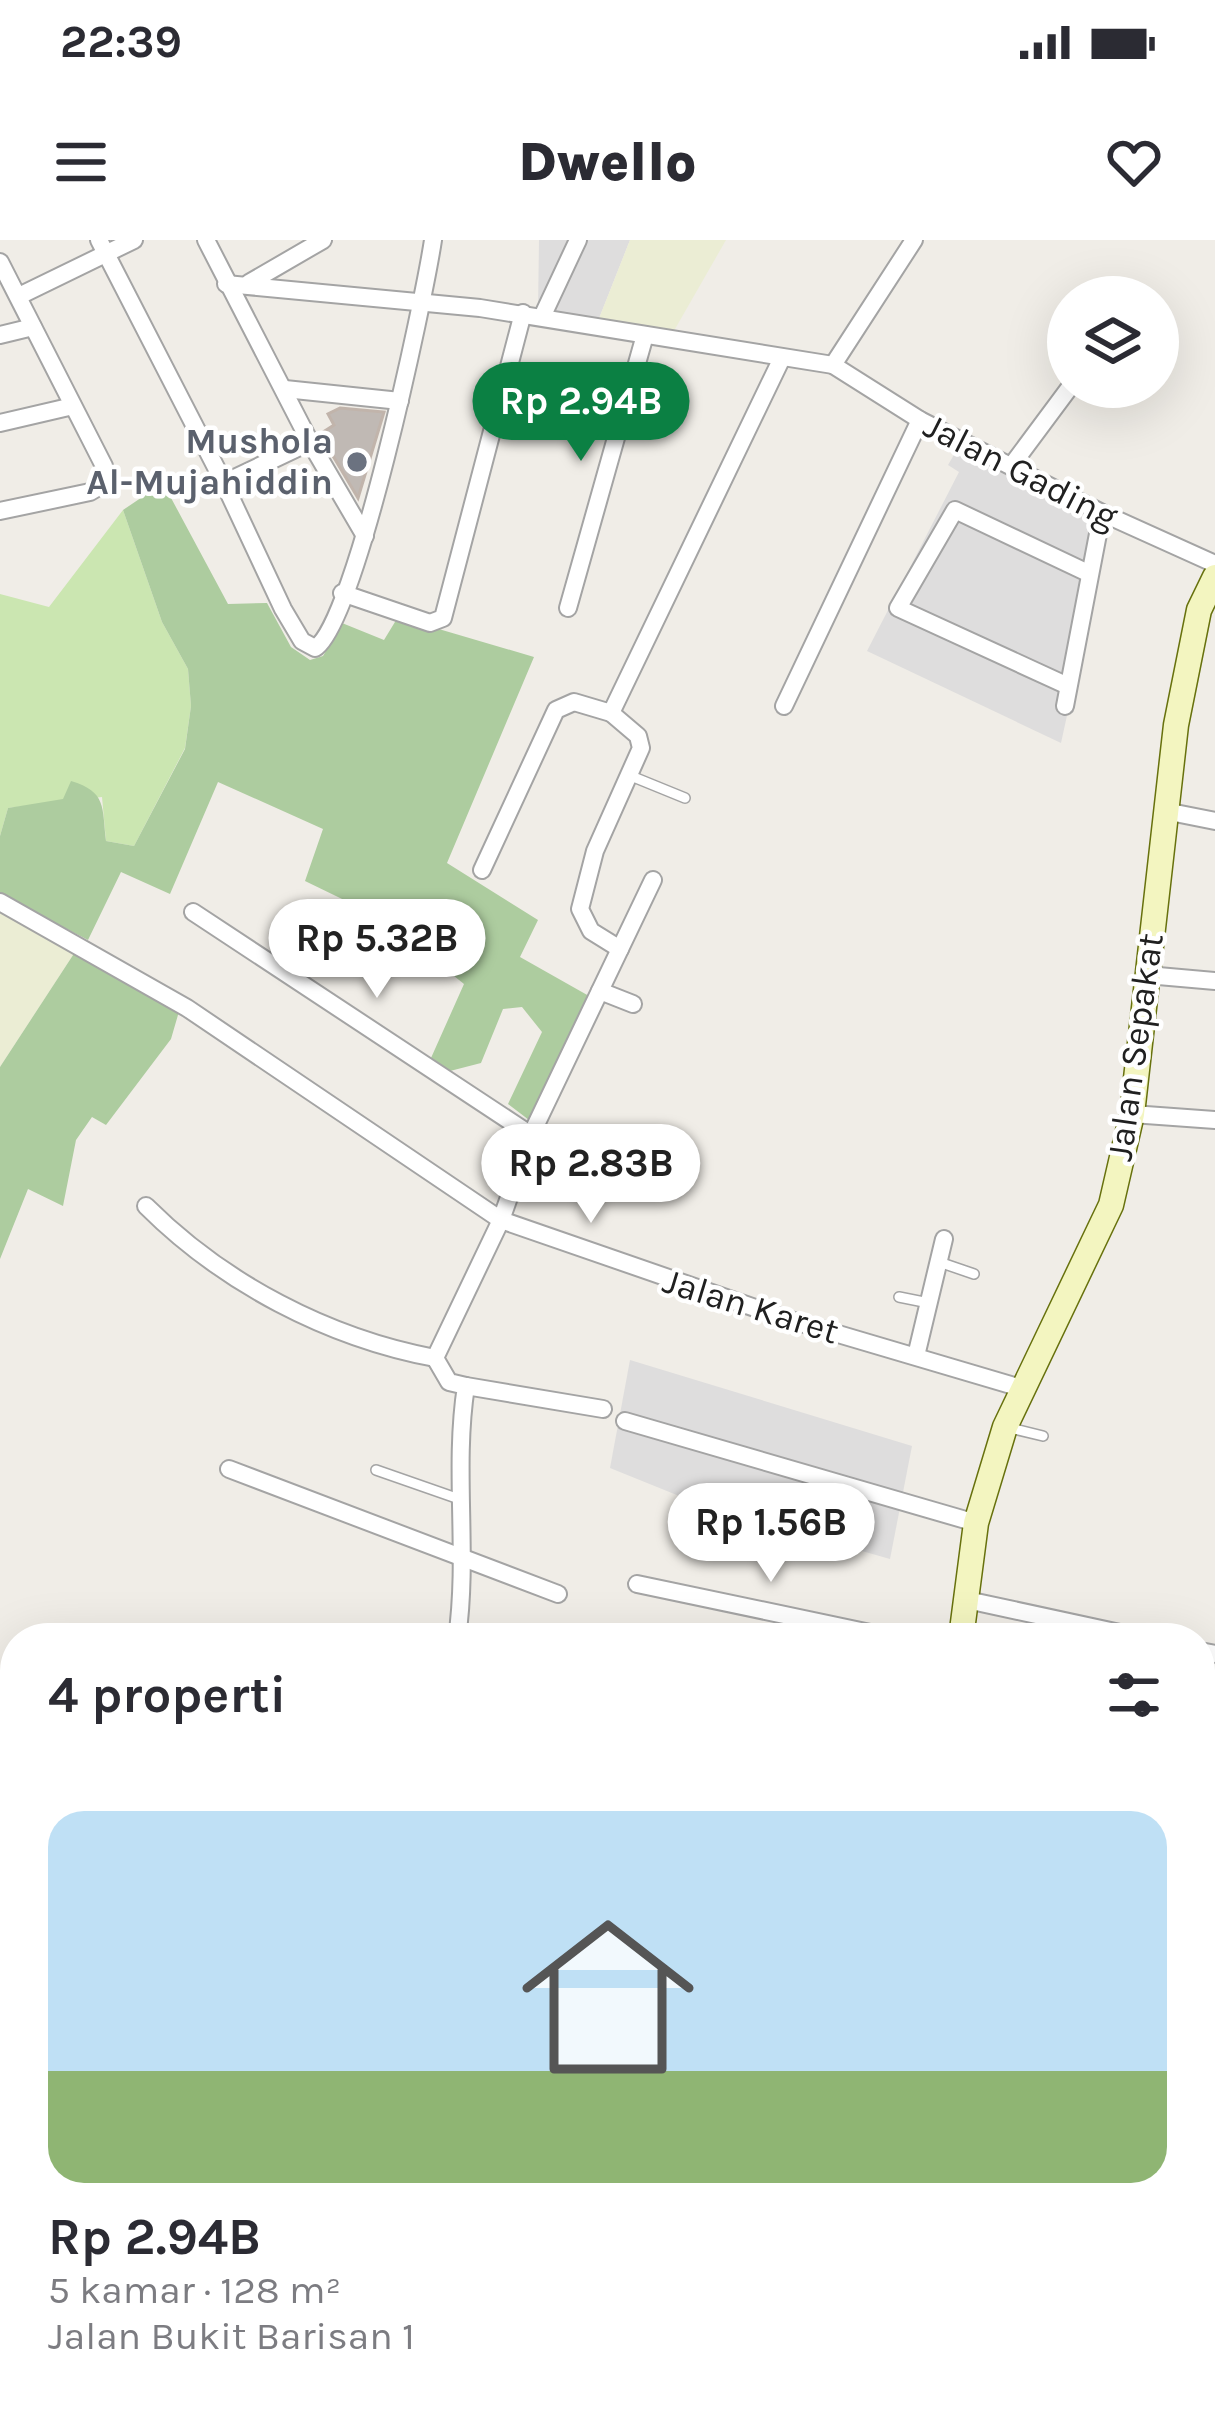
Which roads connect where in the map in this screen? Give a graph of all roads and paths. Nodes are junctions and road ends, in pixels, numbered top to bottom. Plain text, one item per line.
1 (134, 240) edge
2 (206, 240) edge
3 (322, 240) edge
4 (433, 240) edge
5 (578, 240) edge
6 (914, 240) edge
7 (103, 247) edge
8 (0, 262) edge
9 (248, 283) junction
10 (226, 284) junction
11 (19, 296) junction
12 (424, 302) junction
13 (523, 314) junction
14 (542, 317) junction
15 (33, 327) junction
16 (0, 335) edge
17 (646, 335) junction
18 (781, 360) junction
19 (832, 365) junction
20 (284, 389) junction
21 (400, 401) junction
22 (73, 406) junction
23 (1055, 408) edge
24 (920, 420) junction
25 (0, 423) edge
26 (310, 442) junction
27 (1012, 466) junction
28 (224, 483) junction
29 (0, 511) edge
30 (1102, 513) junction
31 (365, 536) junction
32 (1215, 564) edge
33 (1088, 573) junction
34 (1215, 577) edge
35 (342, 593) junction
36 (568, 608) dead end
37 (1068, 686) junction
38 (784, 706) dead end
39 (1065, 706) dead end
40 (611, 712) junction
41 (631, 776) junction
42 (686, 798) dead end
43 (1165, 812) junction
44 (1215, 821) edge
45 (482, 870) dead end
46 (653, 880) dead end
47 (0, 902) edge
48 (194, 911) dead end
49 (620, 949) junction
50 (1147, 975) junction
51 (1215, 981) edge
52 (600, 991) junction
53 (633, 1004) dead end
54 (1132, 1114) junction
55 (1215, 1120) edge
56 (531, 1135) junction
57 (146, 1206) dead end
58 (502, 1220) junction
59 (944, 1239) dead end
60 (939, 1262) junction
61 (974, 1274) dead end
62 (899, 1297) dead end
63 (928, 1303) junction
64 (916, 1356) junction
65 (435, 1358) junction
66 (466, 1387) junction
67 (1021, 1388) junction
68 (603, 1408) dead end
69 (625, 1421) dead end
70 (1005, 1427) junction
71 (1043, 1436) dead end
72 (229, 1468) dead end
73 (376, 1470) dead end
74 (462, 1500) junction
75 (976, 1522) junction
76 (463, 1558) junction
77 (638, 1583) dead end
78 (558, 1594) dead end
79 (967, 1600) junction
80 (458, 1623) edge
81 (825, 1623) edge
82 (963, 1623) edge
83 (1074, 1623) edge

1 - 7 street
2 - 10 street
3 - 9 street
4 - 12 street
5 - 14 street
6 - 19 street
7 - 11 street
7 - 28 street
8 - 11 street
9 - 10 street
9 - 12 street
10 - 20 street
11 - 15 street
12 - 13 street
12 - 21 street
13 - 14 street
13 - 35 street
14 - 17 street
15 - 16 street
15 - 22 street
17 - 18 street
17 - 36 street
18 - 19 street
18 - 40 street
19 - 24 street, Jalan Gading
20 - 21 street
20 - 26 street
21 - 31 street
22 - 25 street
22 - 29 street
23 - 27 street
24 - 27 street, Jalan Gading
24 - 38 street
26 - 28 street
26 - 31 street
27 - 30 street, Jalan Gading
28 - 35 street
30 - 32 street, Jalan Gading
30 - 33 street
31 - 35 street
33 - 37 street
33 - 37 street
34 - 43 main road, Jalan Sepakat
37 - 39 street
40 - 41 street
40 - 45 street
41 - 42 lane
41 - 49 street
43 - 44 street
43 - 50 main road, Jalan Sepakat
46 - 49 street
47 - 58 street, Jalan Karet
48 - 56 street
49 - 52 street
50 - 51 street
50 - 54 main road, Jalan Sepakat
52 - 53 street
52 - 56 street
54 - 55 street
54 - 67 main road, Jalan Sepakat
56 - 58 street
57 - 65 street
58 - 64 street, Jalan Karet
58 - 65 street
59 - 60 street
60 - 61 lane
60 - 63 street
62 - 63 lane
63 - 64 street
64 - 67 street, Jalan Karet
65 - 66 street
66 - 68 street
66 - 74 street
67 - 70 main road, Jalan Sepakat
69 - 75 street
70 - 71 lane
70 - 75 main road, Jalan Sepakat
72 - 76 street
73 - 74 lane
74 - 76 street
75 - 79 main road, Jalan Sepakat
76 - 78 street
76 - 80 street
77 - 81 street
79 - 82 main road, Jalan Sepakat
79 - 83 street

